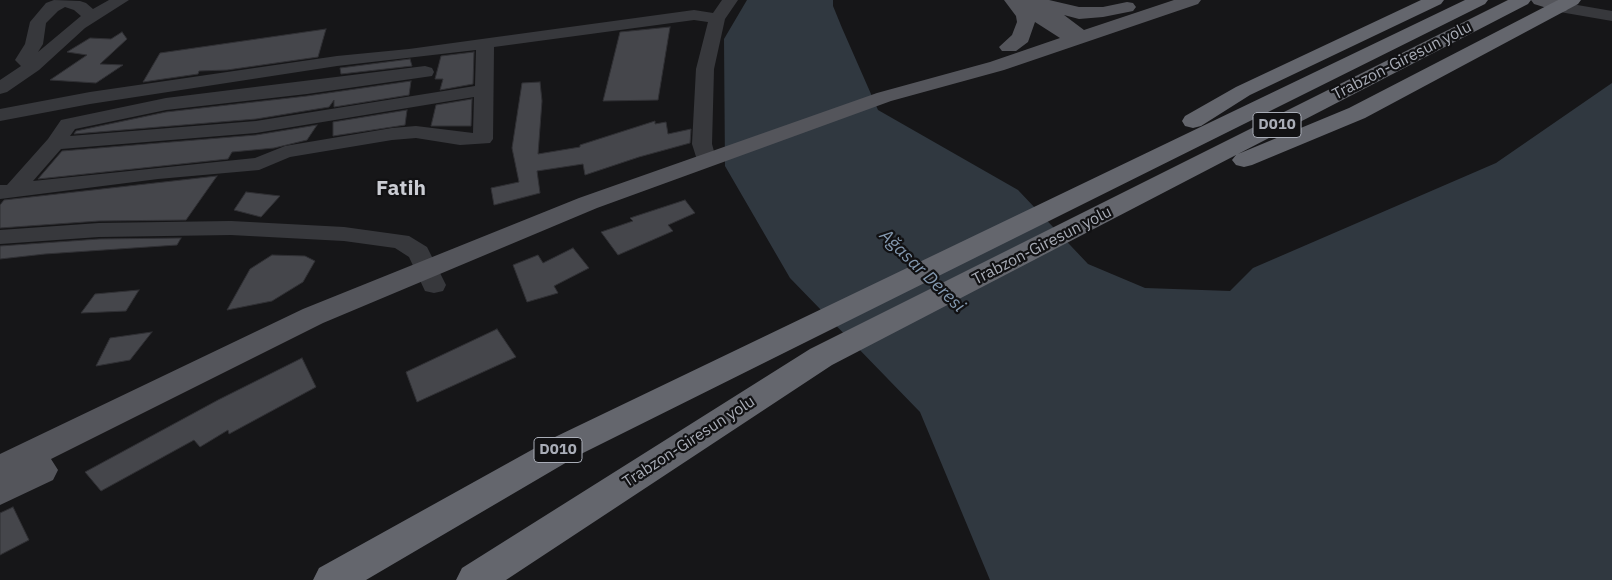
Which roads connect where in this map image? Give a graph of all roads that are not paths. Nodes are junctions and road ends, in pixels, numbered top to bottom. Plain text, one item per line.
1 (122, 0) edge
2 (676, 0) edge
3 (730, 0) edge
4 (1013, 0) edge
5 (1019, 0) edge
6 (1032, 0) edge
7 (1037, 0) edge
8 (1148, 0) edge
9 (1192, 0) edge
10 (1435, 0) edge
11 (1522, 0) edge
12 (1562, 2) edge
13 (1127, 7) junction
14 (1612, 8) edge
15 (1482, 9) edge
16 (694, 15) junction
17 (1612, 16) edge
18 (91, 17) junction
19 (717, 19) junction
20 (1068, 32) junction
21 (485, 43) junction
22 (1009, 47) junction
23 (427, 52) junction
24 (33, 66) junction
25 (424, 72) junction
26 (334, 85) junction
27 (0, 88) edge
28 (484, 90) junction
29 (276, 92) junction
30 (218, 97) junction
31 (884, 97) junction
32 (90, 98) junction
33 (420, 101) junction
34 (0, 115) edge
35 (326, 116) junction
36 (256, 127) junction
37 (0, 131) edge
38 (195, 132) junction
39 (416, 132) junction
40 (55, 144) junction
41 (318, 146) junction
42 (713, 157) junction
43 (235, 166) junction
44 (168, 172) junction
45 (6, 192) edge
46 (1042, 212) junction
47 (1070, 232) junction
48 (0, 237) edge
49 (430, 277) junction
50 (0, 469) edge
51 (0, 491) edge
52 (332, 580) edge
53 (475, 580) edge

1 - 18 street
2 - 16 street
3 - 19 street
4 - 22 main road
5 - 20 main road
6 - 20 main road
7 - 13 main road
8 - 13 main road
9 - 20 main road
10 - 46 highway
11 - 15 highway, Trabzon-Giresun yolu / D010
12 - 14 street
12 - 17 street
12 - 47 highway
13 - 20 main road
15 - 46 highway, D010
15 - 47 highway, Trabzon-Giresun yolu / D010
16 - 19 street
16 - 21 street
18 - 24 street
18 - 24 street
19 - 42 street
20 - 22 main road
20 - 31 main road
21 - 23 street
21 - 28 street
22 - 31 main road
23 - 25 street
23 - 32 street
24 - 27 street
25 - 26 street
25 - 33 street
26 - 29 street
26 - 35 street
28 - 33 street
28 - 39 street
29 - 30 street
29 - 36 street
30 - 38 street
30 - 40 street
31 - 42 main road
32 - 34 street
32 - 37 street
33 - 35 street
33 - 39 street
35 - 36 street
35 - 41 street
36 - 38 street
36 - 43 street
38 - 40 street
38 - 44 street
39 - 41 street
40 - 45 street
41 - 43 street
42 - 49 main road
43 - 44 street
44 - 45 street
46 - 52 highway, D010
47 - 53 highway, Trabzon-Giresun yolu / D010
48 - 49 street
49 - 50 main road
49 - 51 main road

